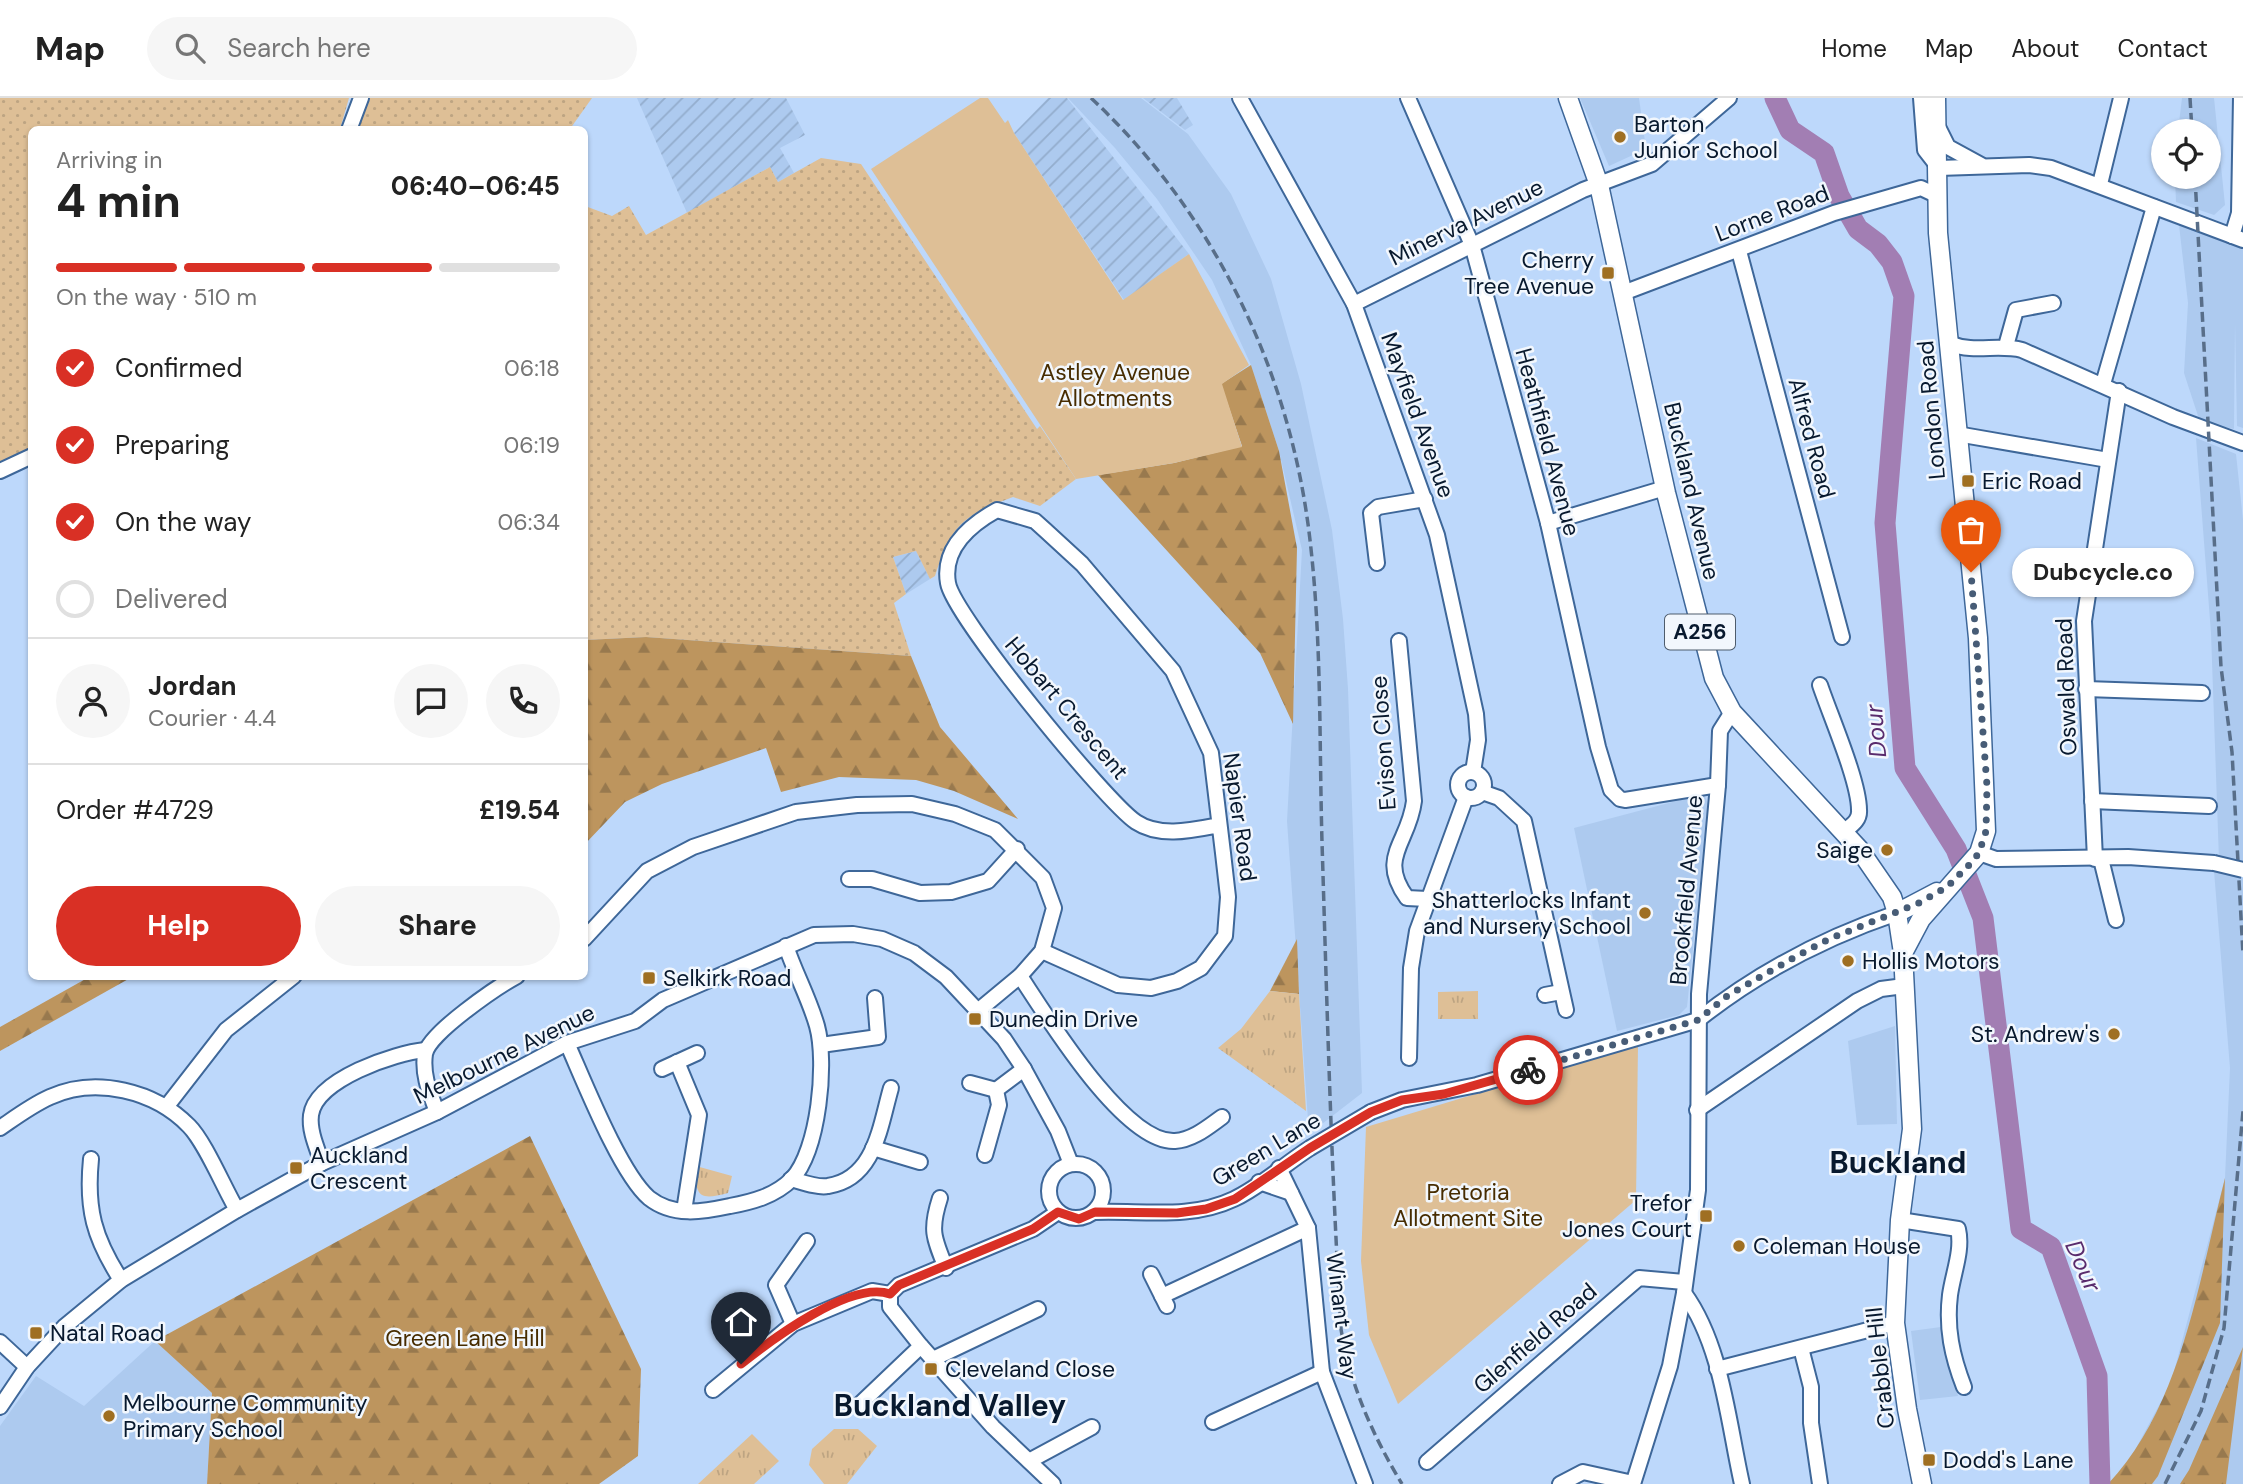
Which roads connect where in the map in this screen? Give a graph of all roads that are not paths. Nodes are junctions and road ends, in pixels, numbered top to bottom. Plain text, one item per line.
1 (361, 98) edge
2 (1240, 98) edge
3 (1408, 98) edge
4 (1568, 98) edge
5 (1729, 98) edge
6 (1921, 98) edge
7 (1936, 98) edge
8 (2121, 98) edge
9 (2241, 98) edge
10 (350, 126) edge
11 (1937, 126) junction
12 (1982, 166) junction
13 (1939, 167) junction
14 (2100, 184) junction
15 (1599, 185) junction
16 (1938, 196) junction
17 (2154, 207) junction
18 (2238, 238) edge
19 (1472, 245) junction
20 (1739, 251) junction
21 (1623, 293) junction
22 (1354, 303) junction
23 (2053, 303) dead end
24 (1951, 344) junction
25 (2006, 346) junction
26 (2104, 384) junction
27 (2119, 391) junction
28 (1957, 434) junction
29 (2243, 443) edge
30 (28, 458) edge
31 (2108, 460) junction
32 (0, 471) edge
33 (1665, 488) junction
34 (1425, 499) junction
35 (1548, 523) junction
36 (957, 541) joint
37 (1377, 563) dead end
38 (1842, 637) dead end
39 (1399, 642) dead end
40 (1820, 685) dead end
41 (2086, 688) junction
42 (2202, 693) dead end
43 (1732, 712) junction
44 (1473, 772) junction
45 (1718, 785) junction
46 (1482, 792) junction
47 (1466, 797) junction
48 (2092, 801) junction
49 (2209, 806) dead end
50 (1219, 825) junction
51 (1845, 831) junction
52 (1017, 849) junction
53 (1975, 858) junction
54 (2098, 859) junction
55 (2243, 870) edge
56 (849, 879) dead end
57 (1947, 887) junction
58 (1427, 899) junction
59 (2109, 912) dead end
60 (1897, 913) junction
61 (588, 935) edge
62 (786, 946) junction
63 (1042, 951) junction
64 (1903, 953) junction
65 (1020, 976) junction
66 (289, 980) edge
67 (511, 980) edge
68 (1904, 986) junction
69 (1561, 992) junction
70 (1545, 995) dead end
71 (875, 998) dead end
72 (979, 1010) junction
73 (1566, 1010) dead end
74 (1698, 1020) junction
75 (568, 1043) junction
76 (821, 1045) junction
77 (425, 1050) junction
78 (697, 1053) dead end
79 (1409, 1058) dead end
80 (677, 1062) junction
81 (662, 1069) dead end
82 (1024, 1069) junction
83 (970, 1083) dead end
84 (891, 1088) dead end
85 (996, 1090) junction
86 (167, 1106) junction
87 (1698, 1110) junction
88 (438, 1112) junction
89 (1222, 1117) dead end
90 (0, 1128) edge
91 (873, 1148) junction
92 (985, 1155) dead end
93 (91, 1159) dead end
94 (920, 1162) dead end
95 (322, 1163) junction
96 (1071, 1164) junction
97 (1279, 1168) junction
98 (791, 1180) junction
99 (1259, 1182) junction
100 (1290, 1193) junction
101 (1104, 1194) junction
102 (940, 1198) dead end
103 (237, 1210) junction
104 (1133, 1210) junction
105 (684, 1211) junction
106 (1058, 1212) junction
107 (1095, 1212) junction
108 (1900, 1220) junction
109 (1308, 1228) junction
110 (807, 1241) dead end
111 (946, 1268) junction
112 (1151, 1274) dead end
113 (121, 1280) junction
114 (1684, 1288) junction
115 (890, 1294) junction
116 (1038, 1309) dead end
117 (1895, 1323) junction
118 (793, 1324) junction
119 (0, 1342) edge
120 (921, 1346) junction
121 (1801, 1348) junction
122 (933, 1359) junction
123 (27, 1367) junction
124 (1717, 1369) junction
125 (1322, 1372) junction
126 (1964, 1387) dead end
127 (713, 1390) dead end
128 (858, 1406) dead end
129 (0, 1407) edge
130 (1213, 1422) dead end
131 (1092, 1427) dead end
132 (1029, 1461) junction
133 (1427, 1462) dead end
134 (1053, 1484) edge
135 (1365, 1484) edge
136 (1560, 1484) edge
137 (1633, 1484) edge
138 (1742, 1484) edge
139 (1820, 1484) edge
140 (1921, 1484) edge

1 - 10 street
2 - 22 street, Mayfield Avenue
3 - 19 street, Heathfield Avenue
4 - 15 main road, A256
5 - 15 street
6 - 13 street, London Road
7 - 11 main road, London Road
8 - 14 street
9 - 18 street
11 - 12 street
11 - 13 main road, London Road
12 - 13 street
12 - 14 street
13 - 16 main road, London Road
14 - 17 street
15 - 19 street, Minerva Avenue
15 - 21 main road, Buckland Avenue / A256
16 - 20 street, Lorne Road
16 - 24 main road, London Road
17 - 18 street
17 - 26 street
19 - 22 street, Minerva Avenue
19 - 35 street, Heathfield Avenue
20 - 21 street, Lorne Road
20 - 38 street, Alfred Road
21 - 33 main road, Buckland Avenue / A256
22 - 34 street, Mayfield Avenue
23 - 25 street
24 - 25 street
24 - 28 main road, London Road
25 - 26 street
26 - 27 street
27 - 29 street
27 - 31 street, Oswald Road
28 - 31 street
28 - 53 main road, London Road
30 - 32 street
31 - 41 street, Oswald Road
33 - 35 street
33 - 43 main road, Buckland Avenue / A256
34 - 37 street
34 - 44 street, Mayfield Avenue
35 - 45 street, Heathfield Avenue
36 - 50 street, Hobart Crescent
36 - 50 street, Napier Road
39 - 58 street, Evison Close
40 - 51 street
41 - 42 street
41 - 48 street, Oswald Road
43 - 45 street, Brookfield Avenue
43 - 51 main road, Buckland Avenue / A256
44 - 46 street
44 - 47 street, Mayfield Avenue
45 - 74 street, Brookfield Avenue
46 - 47 street
46 - 69 street
47 - 58 street
48 - 49 street
48 - 54 street, Oswald Road
50 - 63 street, Napier Road
51 - 60 main road, Buckland Avenue / A256
52 - 56 street
52 - 61 street
52 - 63 street
53 - 54 street
53 - 57 main road, A256
54 - 55 street, bridge
54 - 59 street, Oswald Road
57 - 60 main road, A256
57 - 64 main road, A256
58 - 79 street
60 - 64 main road, Buckland Avenue / A256
60 - 74 street
62 - 72 street, Melbourne Avenue
62 - 75 street, Melbourne Avenue
62 - 76 street
63 - 65 street
64 - 68 main road, Crabble Hill / A256
65 - 72 street
65 - 89 street
66 - 86 street
67 - 77 street
68 - 87 street
68 - 108 main road, Crabble Hill / A256
69 - 70 street
69 - 73 street
71 - 76 street
72 - 82 street, Melbourne Avenue
74 - 87 street, Brookfield Avenue
74 - 97 street, Green Lane, bridge
75 - 88 street, Melbourne Avenue
75 - 105 street
76 - 98 street
77 - 88 street
77 - 95 street
78 - 80 street
80 - 81 street
80 - 105 street
82 - 85 street
82 - 96 street, Melbourne Avenue
83 - 85 street
84 - 91 street
85 - 92 street
86 - 90 street
86 - 103 street
87 - 114 street, Brookfield Avenue
88 - 95 street, Melbourne Avenue
91 - 94 street
91 - 98 street
93 - 113 street
95 - 103 street, Melbourne Avenue
96 - 101 street
96 - 106 street
97 - 99 street, Green Lane
97 - 100 street, Winant Way
98 - 105 street
99 - 100 street
99 - 104 street, Green Lane
100 - 109 street, Winant Way
101 - 104 street, Green Lane
101 - 107 street
102 - 111 street
103 - 113 street, Melbourne Avenue
104 - 107 street, Green Lane
106 - 107 street
106 - 111 street
108 - 117 main road, Crabble Hill / A256
108 - 126 street
109 - 112 street
109 - 125 street, Winant Way
110 - 118 street
111 - 115 street
113 - 123 street, Melbourne Avenue
114 - 124 street
114 - 133 street, Glenfield Road
114 - 137 street, Brookfield Avenue
115 - 118 street
115 - 120 street
116 - 122 street
117 - 121 street
117 - 140 main road, Crabble Hill / A256
118 - 127 street
119 - 123 street
120 - 122 street
120 - 128 street
121 - 124 street
121 - 139 street
122 - 132 street
123 - 129 street, Melbourne Avenue
124 - 138 street
125 - 130 street
125 - 135 street, Winant Way
131 - 132 street
132 - 134 street
136 - 137 street

